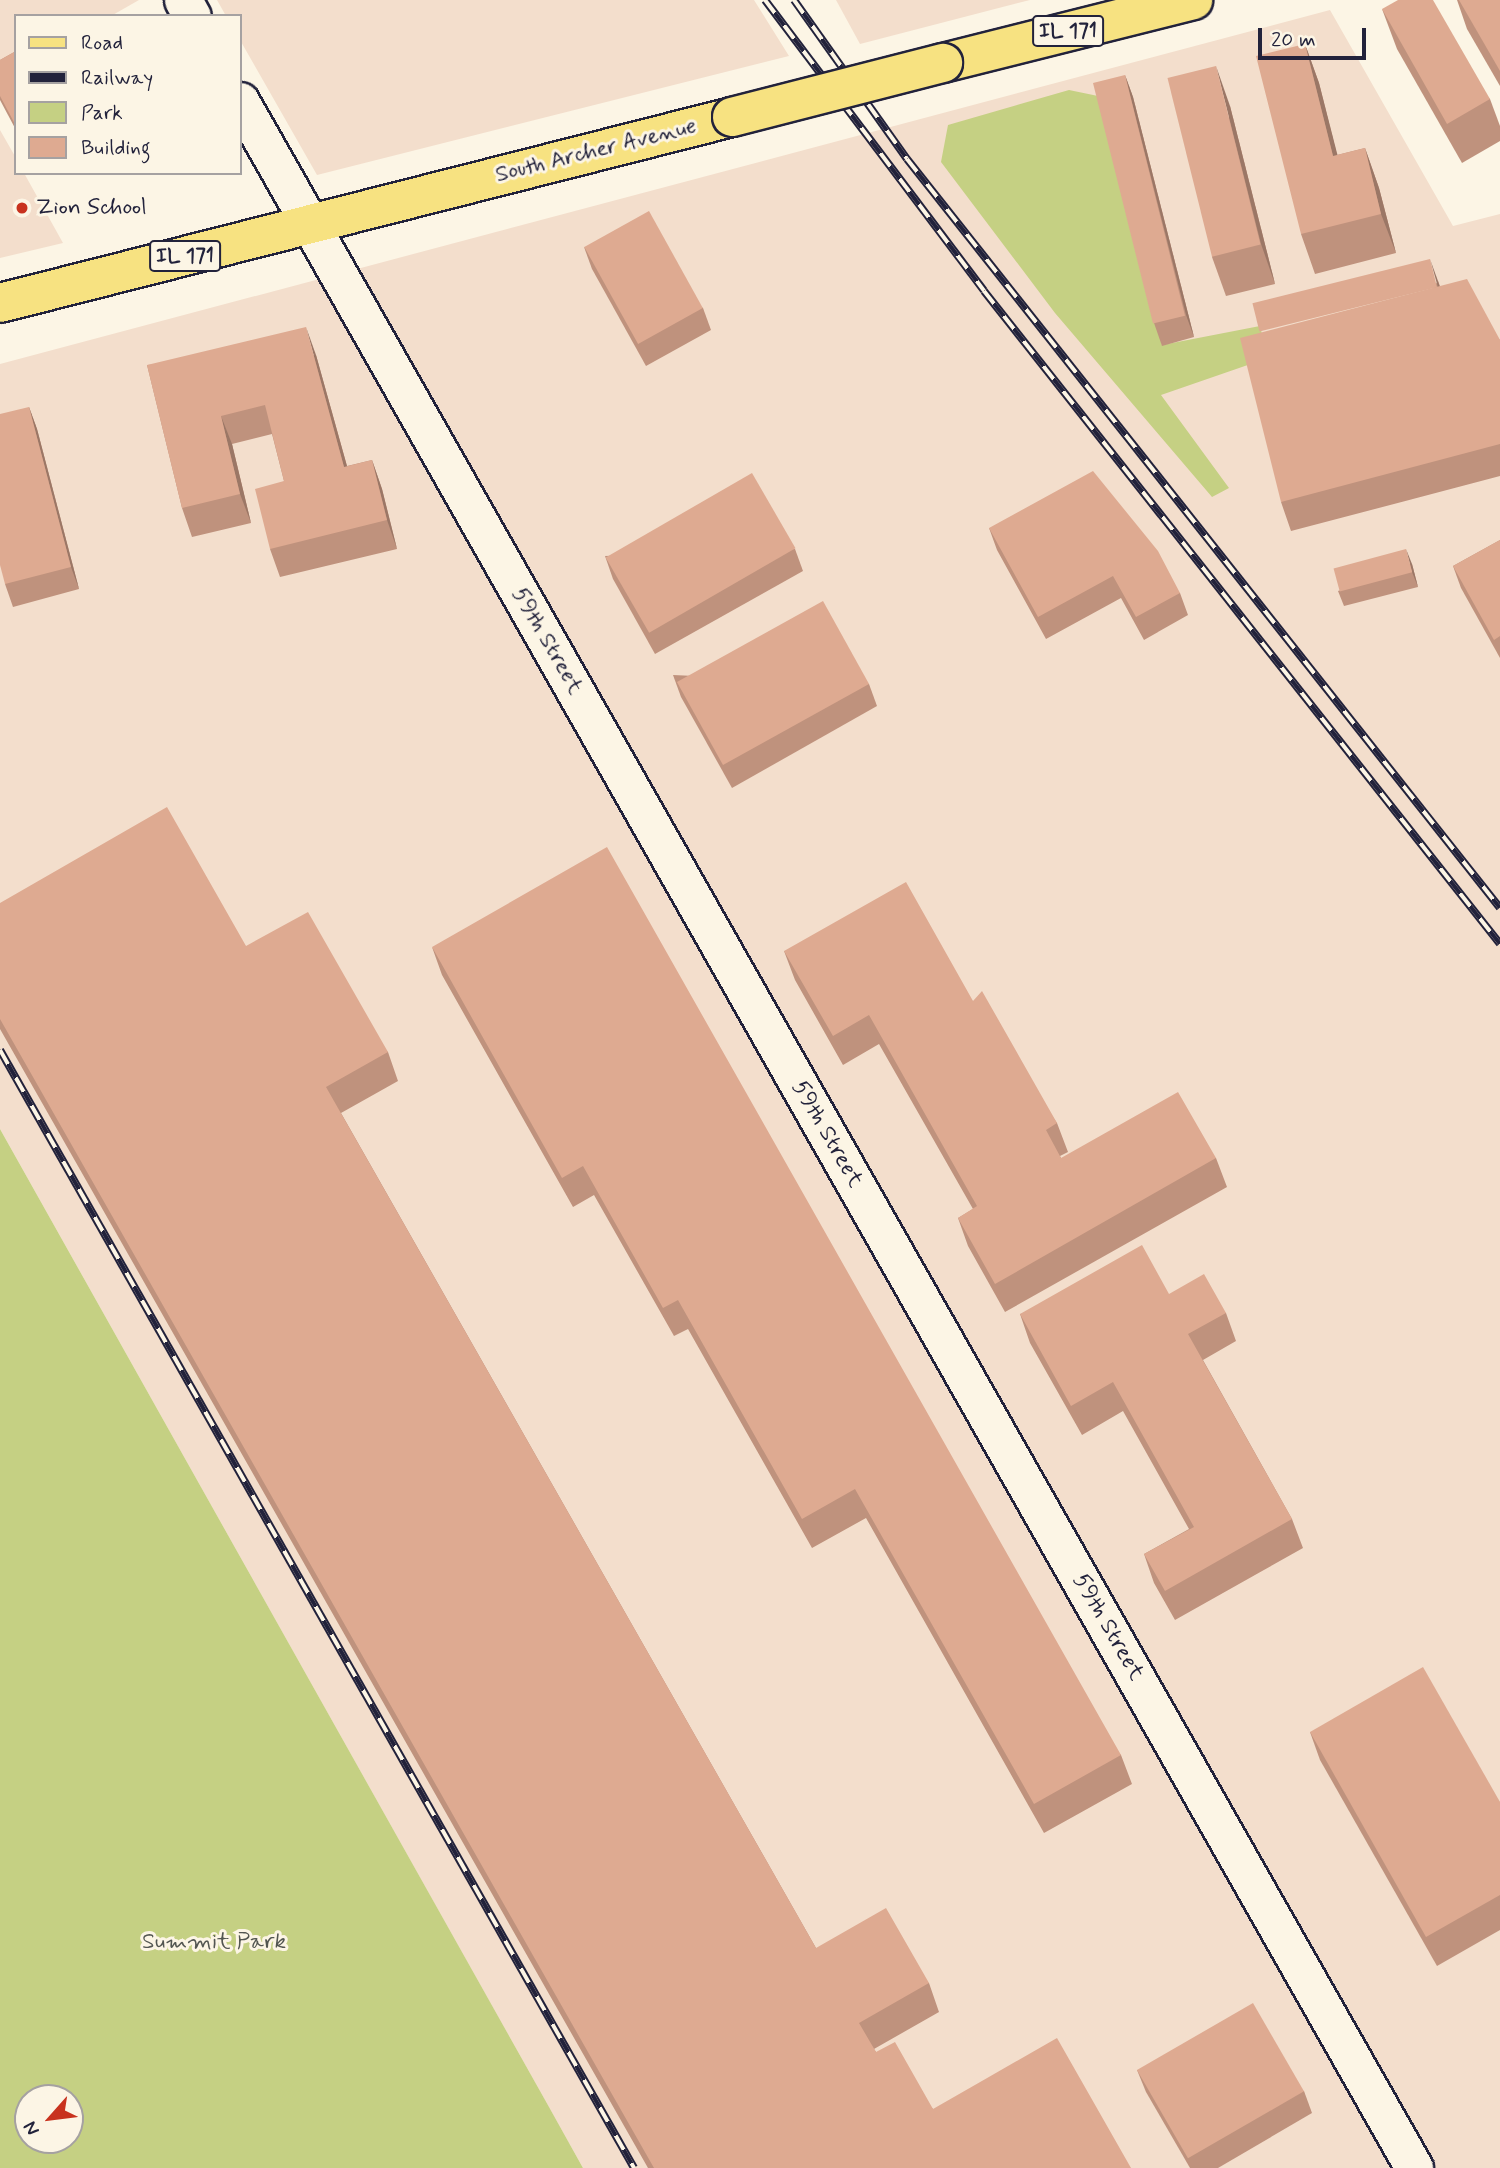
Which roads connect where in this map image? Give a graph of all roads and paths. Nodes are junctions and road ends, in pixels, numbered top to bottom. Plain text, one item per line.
1 (1193, 0) edge
2 (242, 104) edge
3 (310, 223) junction
4 (0, 303) edge
5 (1414, 2168) edge

1 - 3 main road, South Archer Avenue / IL 171, bridge
2 - 3 street, 59th Street
3 - 4 main road, South Archer Avenue / IL 171
3 - 5 street, 59th Street

